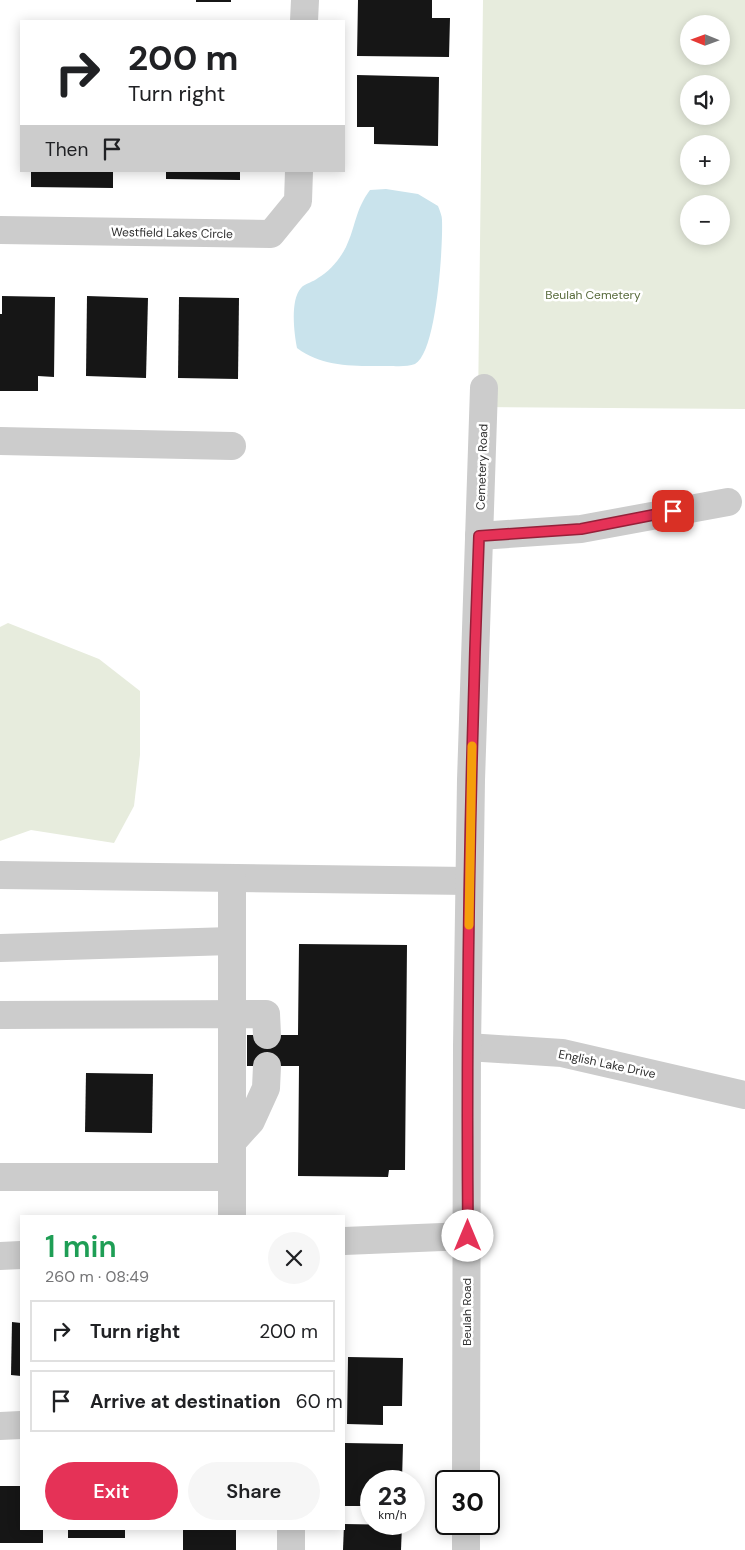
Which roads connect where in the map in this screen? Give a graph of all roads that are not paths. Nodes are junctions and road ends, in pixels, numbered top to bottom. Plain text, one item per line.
1 (305, 0) edge
2 (304, 20) edge
3 (299, 172) edge
4 (0, 230) edge
5 (484, 388) dead end
6 (0, 441) edge
7 (232, 446) dead end
8 (728, 502) dead end
9 (479, 536) junction
10 (0, 875) edge
11 (232, 878) junction
12 (469, 881) junction
13 (231, 941) junction
14 (0, 948) edge
15 (232, 1014) junction
16 (0, 1015) edge
17 (267, 1035) dead end
18 (467, 1047) junction
19 (267, 1066) dead end
20 (745, 1095) edge
21 (232, 1142) junction
22 (0, 1177) edge
23 (232, 1177) junction
24 (232, 1215) edge
25 (468, 1236) junction
26 (345, 1241) edge
27 (20, 1255) edge
28 (0, 1256) edge
29 (20, 1425) edge
30 (0, 1426) edge
31 (466, 1470) edge
32 (291, 1530) edge
33 (466, 1535) edge
34 (291, 1550) edge
35 (466, 1550) edge

1 - 2 street
3 - 4 street, Westfield Lakes Circle
5 - 9 street, Cemetery Road
6 - 7 street
8 - 9 street
9 - 12 street, Cemetery Road
10 - 11 street
11 - 12 street
11 - 13 street
12 - 18 street, Cemetery Road
13 - 14 street
13 - 15 street
15 - 16 street
15 - 17 street
15 - 21 street
18 - 20 street, English Lake Drive
18 - 25 street, Cemetery Road
19 - 21 street
21 - 23 street
22 - 23 street
23 - 24 street
25 - 26 street
25 - 31 street, Beulah Road
27 - 28 street
29 - 30 street
32 - 34 street
33 - 35 street

